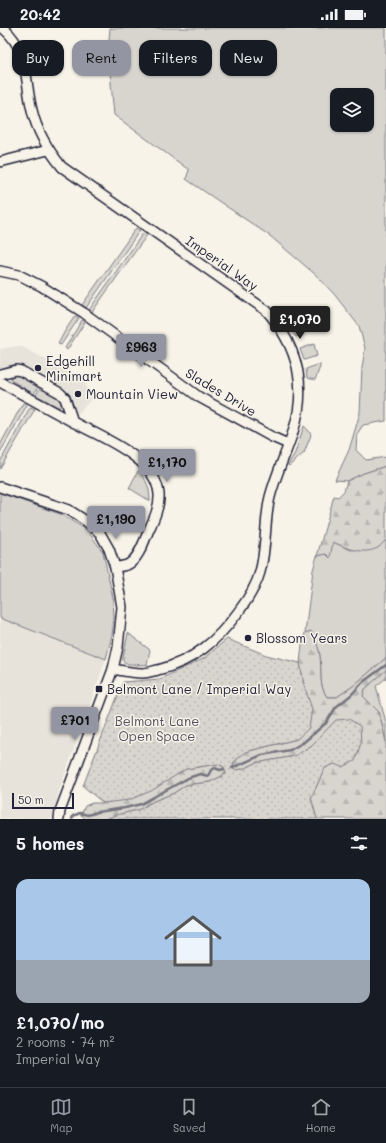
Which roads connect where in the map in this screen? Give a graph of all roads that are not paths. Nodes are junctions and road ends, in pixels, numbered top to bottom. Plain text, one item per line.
1 (3, 28) edge
2 (48, 150) junction
3 (0, 162) edge
4 (0, 271) edge
5 (0, 374) edge
6 (0, 382) edge
7 (73, 422) junction
8 (288, 444) junction
9 (0, 487) edge
10 (115, 568) junction
11 (113, 669) junction
12 (59, 819) edge

1 - 2 street, Imperial Way
2 - 3 street
2 - 8 street, Imperial Way
4 - 8 street, Slades Drive
5 - 7 street
6 - 7 street
7 - 10 street
8 - 11 street, Imperial Way
9 - 10 street
10 - 11 street
11 - 12 street

